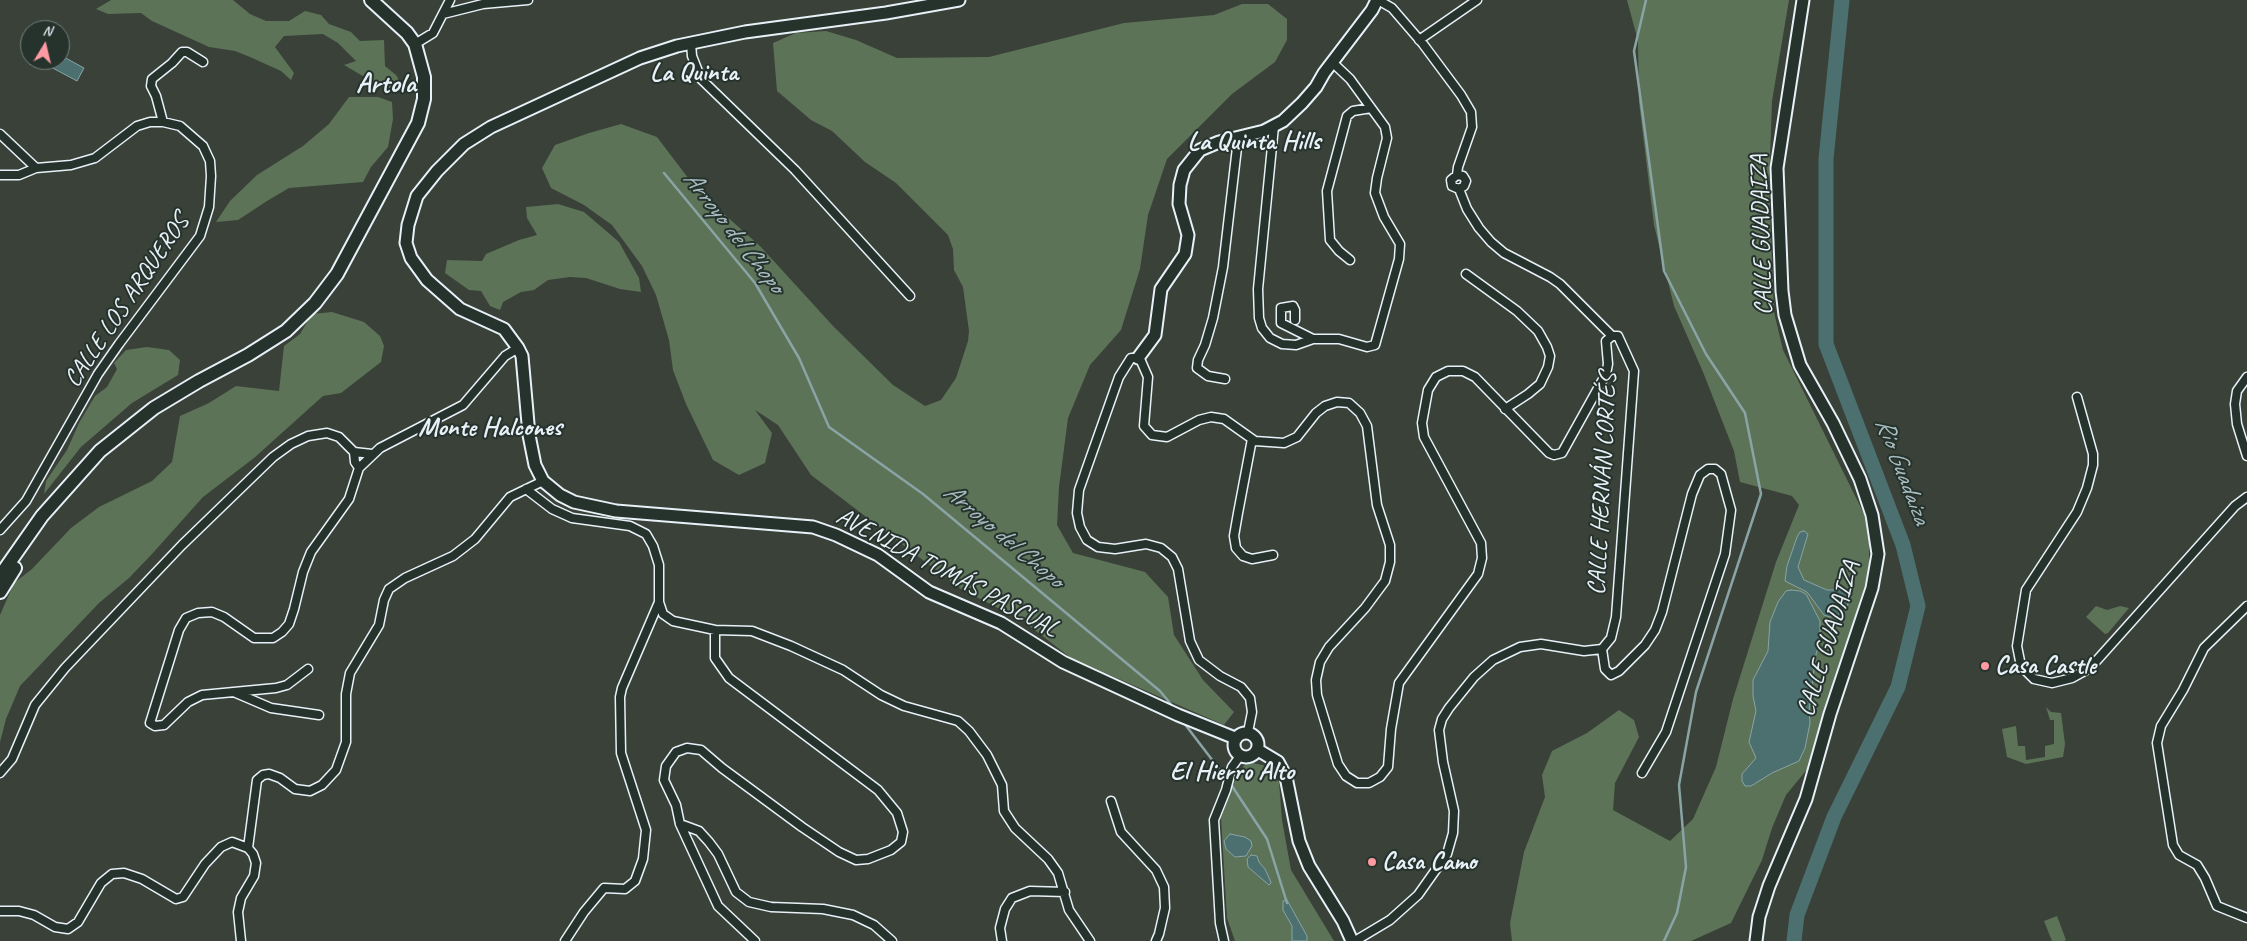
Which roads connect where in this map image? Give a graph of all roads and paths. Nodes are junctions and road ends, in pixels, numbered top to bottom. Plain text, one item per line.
1 (371, 0) edge
2 (450, 0) edge
3 (528, 0) edge
4 (960, 0) edge
5 (1377, 0) edge
6 (1477, 0) edge
7 (1803, 0) edge
8 (443, 14) junction
9 (1419, 40) junction
10 (691, 43) junction
11 (415, 44) junction
12 (203, 62) dead end
13 (1332, 62) junction
14 (1371, 108) junction
15 (163, 122) junction
16 (1274, 126) junction
17 (0, 134) edge
18 (1238, 139) junction
19 (36, 168) junction
20 (0, 175) edge
21 (1350, 260) dead end
22 (1466, 274) dead end
23 (910, 296) dead end
24 (1295, 320) dead end
25 (1612, 336) junction
26 (1313, 339) junction
27 (518, 348) junction
28 (1138, 358) junction
29 (2247, 378) edge
30 (1225, 379) dead end
31 (2077, 397) dead end
32 (1505, 409) junction
33 (1252, 439) junction
34 (354, 452) junction
35 (372, 454) junction
36 (2247, 456) edge
37 (359, 468) junction
38 (543, 481) junction
39 (526, 489) junction
40 (2247, 497) edge
41 (0, 530) edge
42 (1273, 555) dead end
43 (5, 572) edge
44 (0, 583) edge
45 (0, 592) edge
46 (659, 602) junction
47 (2247, 606) edge
48 (715, 630) junction
49 (1602, 649) junction
50 (308, 670) dead end
51 (236, 693) junction
52 (320, 715) dead end
53 (1248, 732) junction
54 (1235, 738) junction
55 (1258, 750) junction
56 (1240, 756) junction
57 (1642, 773) dead end
58 (0, 774) edge
59 (1111, 802) dead end
60 (680, 824) junction
61 (248, 848) junction
62 (1065, 892) junction
63 (3, 911) edge
64 (0, 918) edge
65 (2247, 918) edge
66 (241, 941) edge
67 (565, 941) edge
68 (755, 941) edge
69 (892, 941) edge
70 (1002, 941) edge
71 (1090, 941) edge
72 (1156, 941) edge
73 (1224, 941) edge
74 (1353, 941) edge
75 (1756, 941) edge

1 - 11 main road
2 - 8 street
3 - 8 street
4 - 10 street
5 - 9 street
5 - 13 street
6 - 9 street
7 - 75 street, CALLE GUADAIZA
8 - 11 street
9 - 25 street
10 - 23 street
10 - 27 street
11 - 43 main road
12 - 15 street
13 - 14 street
13 - 16 street
14 - 21 street
14 - 26 street
15 - 19 street, CALLE LOS ARQUEROS
15 - 41 street, CALLE LOS ARQUEROS
16 - 18 street
16 - 26 street
17 - 19 street
18 - 28 street
18 - 30 street
19 - 20 street, CALLE LOS ARQUEROS
22 - 32 street
24 - 26 street
25 - 32 street, CALLE HERNÁN CORTÉS
25 - 49 street, CALLE HERNÁN CORTÉS
27 - 35 street
27 - 38 street
28 - 33 street, CALLE HERNÁN CORTÉS
28 - 53 street
29 - 36 street
31 - 40 street
32 - 33 street, CALLE HERNÁN CORTÉS
33 - 42 street
34 - 35 street
34 - 37 street
34 - 58 street
35 - 37 street
37 - 51 street
38 - 39 street
38 - 54 street, AVENIDA TOMÁS PASCUAL
39 - 46 street
39 - 61 street
43 - 44 street
43 - 45 main road
46 - 48 street
46 - 67 street
47 - 65 street
48 - 60 street
48 - 62 street
49 - 57 street
49 - 74 street
50 - 51 street
51 - 52 street
53 - 54 street
53 - 55 street
54 - 56 street
55 - 56 street
55 - 74 street
56 - 73 street
59 - 72 street
60 - 68 street
60 - 69 street
61 - 63 street
61 - 66 street
62 - 70 street
62 - 71 street
63 - 64 street

